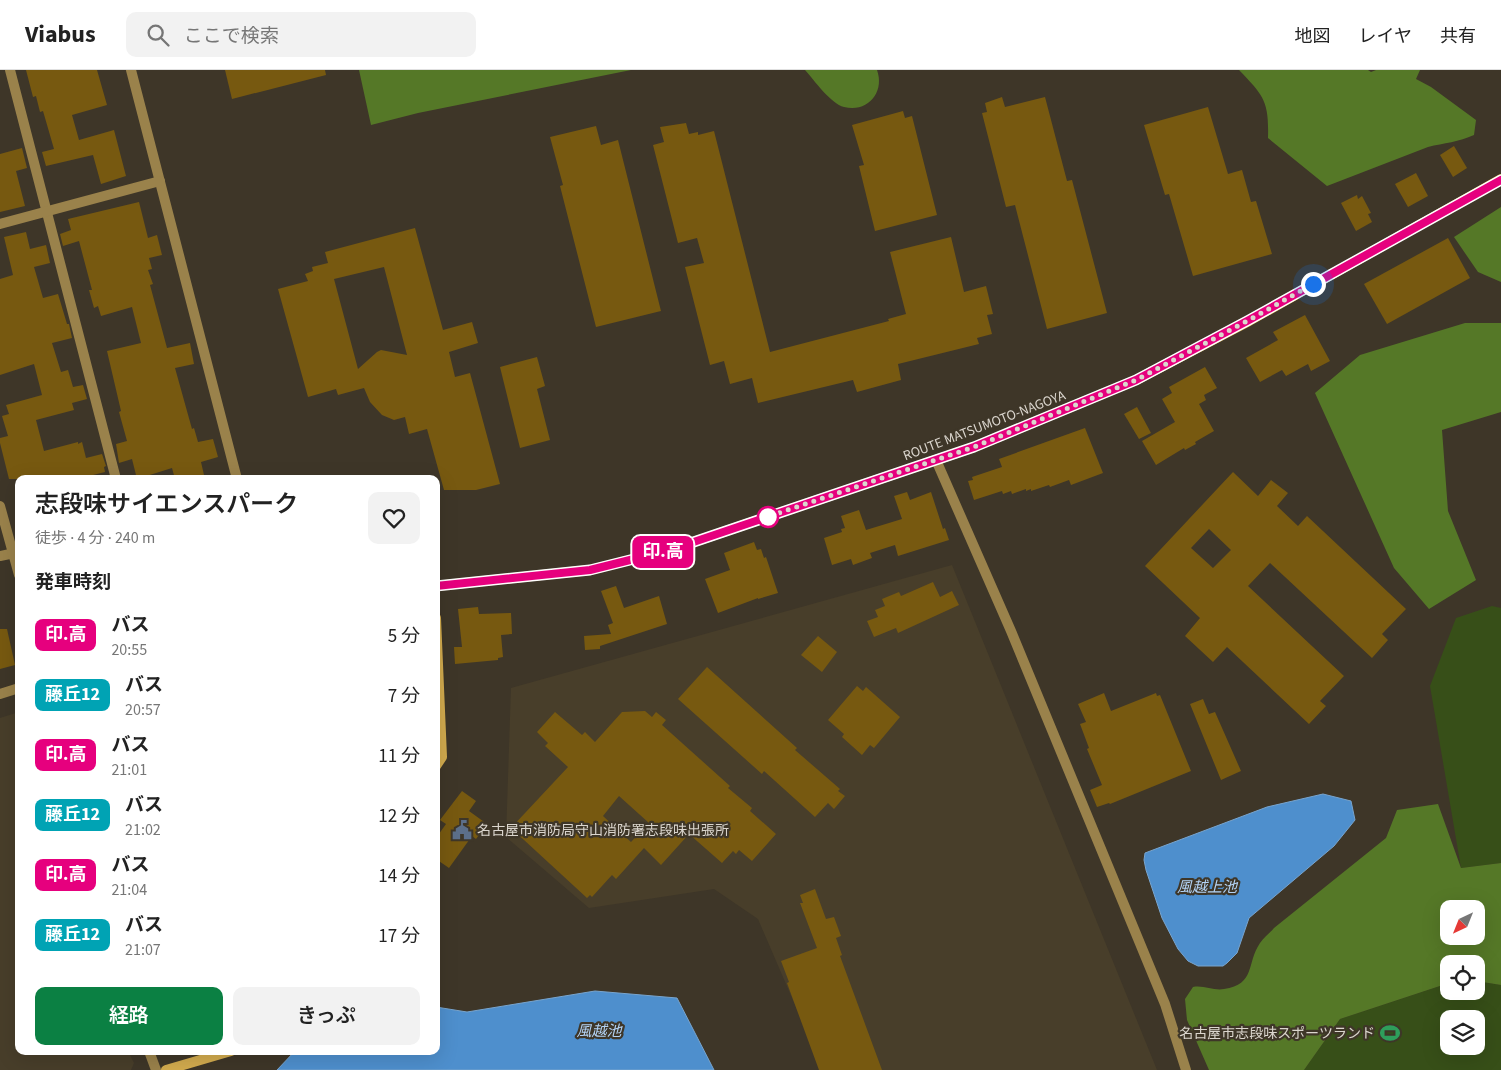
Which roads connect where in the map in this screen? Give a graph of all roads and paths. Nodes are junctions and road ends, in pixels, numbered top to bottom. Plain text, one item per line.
1 (10, 70) edge
2 (131, 70) edge
3 (1501, 180) edge
4 (160, 181) junction
5 (46, 213) junction
6 (0, 224) edge
7 (936, 460) junction
8 (115, 475) edge
9 (236, 475) edge
10 (0, 506) edge
11 (15, 550) edge
12 (15, 553) edge
13 (0, 556) edge
14 (440, 586) edge
15 (15, 689) edge
16 (0, 694) edge
17 (440, 740) edge
18 (440, 760) edge
19 (150, 1055) edge
20 (217, 1055) edge
21 (156, 1070) edge
22 (166, 1070) edge
23 (1186, 1070) edge

1 - 5 street
2 - 4 street
3 - 7 main road, ROUTE MATSUMOTO-NAGOYA
4 - 5 street
4 - 9 street
5 - 6 street
5 - 8 street
7 - 14 main road, ROUTE MATSUMOTO-NAGOYA
7 - 23 street
10 - 11 street
12 - 13 street
15 - 16 street
17 - 18 main road
19 - 21 street
20 - 22 main road

